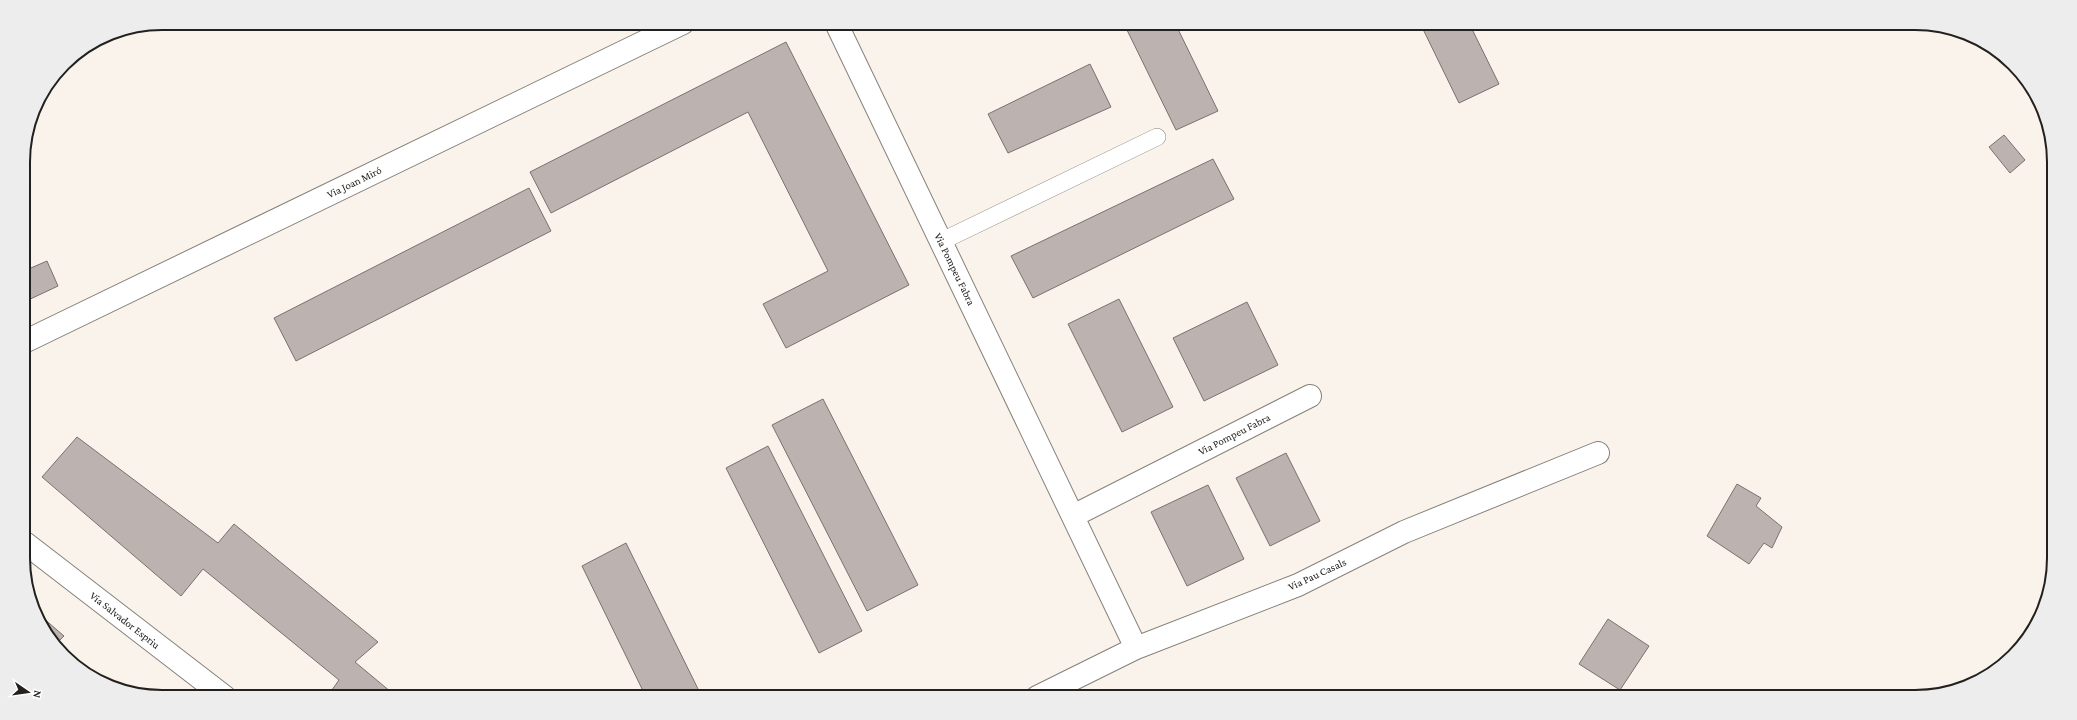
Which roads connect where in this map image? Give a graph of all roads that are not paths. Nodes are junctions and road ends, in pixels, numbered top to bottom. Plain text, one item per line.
1 (669, 30) edge
2 (839, 30) edge
3 (1157, 137) dead end
4 (942, 241) junction
5 (30, 339) edge
6 (1310, 396) dead end
7 (1598, 454) dead end
8 (1072, 516) junction
9 (30, 547) edge
10 (1136, 648) junction
11 (216, 690) edge
12 (1051, 690) edge

1 - 5 street, Via Joan Miró
2 - 4 street, Via Pompeu Fabra
3 - 4 lane
4 - 8 street, Via Pompeu Fabra
6 - 8 street, Via Pompeu Fabra
7 - 10 street, Via Pau Casals
8 - 10 street, Via Pompeu Fabra
9 - 11 street, Via Salvador Espriu
10 - 12 street, Via Pau Casals

